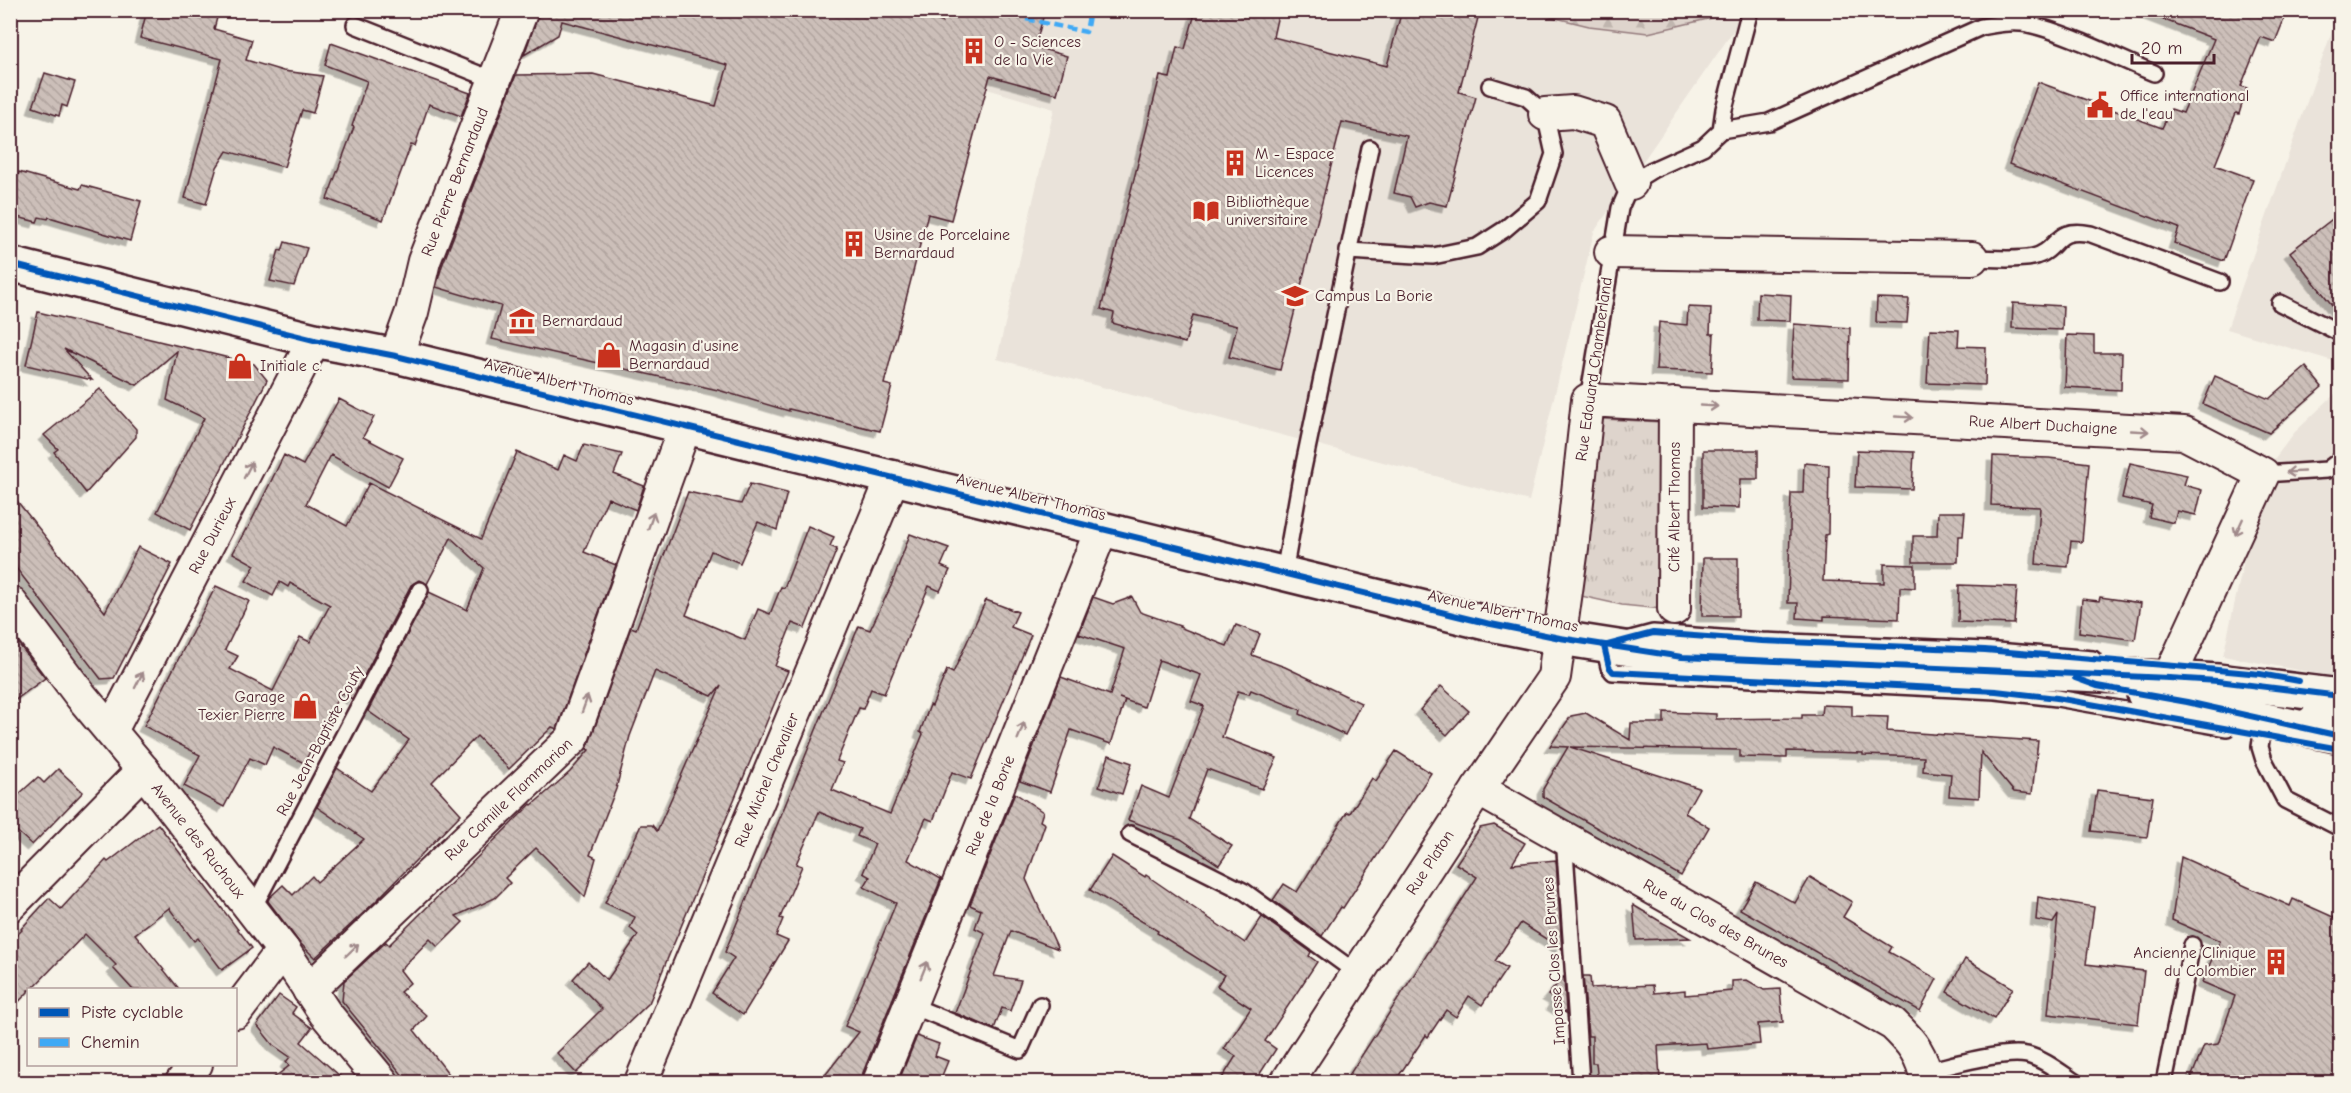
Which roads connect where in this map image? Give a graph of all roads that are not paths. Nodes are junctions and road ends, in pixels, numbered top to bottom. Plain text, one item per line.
1 (522, 10) edge
2 (1750, 10) edge
3 (355, 25) dead end
4 (2154, 73) dead end
5 (496, 81) junction
6 (1490, 86) dead end
7 (1545, 114) junction
8 (1721, 130) junction
9 (1370, 147) dead end
10 (1631, 183) junction
11 (1348, 251) junction
12 (1611, 252) junction
13 (1972, 258) joint
14 (10, 264) edge
15 (2220, 282) dead end
16 (2280, 303) dead end
17 (2340, 333) edge
18 (314, 339) junction
19 (396, 356) junction
20 (1587, 400) junction
21 (1675, 404) junction
22 (686, 426) junction
23 (2340, 460) edge
24 (2263, 474) junction
25 (893, 477) junction
26 (1102, 528) junction
27 (1284, 573) junction
28 (420, 590) dead end
29 (11, 604) edge
30 (1674, 609) dead end
31 (1560, 638) junction
32 (1604, 646) junction
33 (2058, 672) junction
34 (2172, 672) junction
35 (2340, 687) edge
36 (2340, 696) edge
37 (2340, 712) edge
38 (2263, 727) junction
39 (2305, 728) junction
40 (111, 731) junction
41 (2340, 736) edge
42 (2340, 749) edge
43 (143, 771) junction
44 (1478, 789) junction
45 (2340, 828) edge
46 (1130, 834) dead end
47 (1563, 836) junction
48 (10, 905) edge
49 (252, 910) junction
50 (2192, 945) dead end
51 (283, 950) junction
52 (1358, 974) junction
53 (309, 990) junction
54 (910, 1005) junction
55 (1040, 1005) dead end
56 (237, 1011) edge
57 (195, 1066) edge
58 (1926, 1077) edge
59 (182, 1083) edge
60 (382, 1083) edge
61 (642, 1083) edge
62 (879, 1083) edge
63 (1287, 1083) edge
64 (1581, 1083) edge
65 (2076, 1083) edge
66 (2164, 1083) edge

1 - 5 street, Rue Pierre Bernardaud
2 - 8 lane
3 - 5 lane
4 - 8 lane
5 - 19 street, Rue Pierre Bernardaud
6 - 7 lane
7 - 10 street
7 - 11 lane
8 - 10 lane
9 - 11 lane
10 - 12 lane, Rue Edouard Chamberland
11 - 27 lane
12 - 13 street
12 - 20 lane, Rue Edouard Chamberland
13 - 15 lane
14 - 18 street, Avenue Albert Thomas
16 - 17 lane
18 - 19 street, Avenue Albert Thomas
40 -> 18 street, Rue Durieux
19 - 22 street, Avenue Albert Thomas
20 - 21 street, Rue Albert Duchaigne
20 - 31 street, Rue Edouard Chamberland
21 -> 24 street, Rue Albert Duchaigne
21 - 30 street, Cité Albert Thomas
22 - 25 street, Avenue Albert Thomas
53 -> 22 street, Rue Camille Flammarion
23 -> 24 lane
24 -> 34 street
25 - 26 street, Avenue Albert Thomas
25 - 61 street, Rue Michel Chevalier
26 - 27 street, Avenue Albert Thomas
54 -> 26 street, Rue de la Borie
27 - 31 street, Avenue Albert Thomas
28 - 49 lane, Rue Jean-Baptiste Couty
29 - 40 street, Avenue des Ruchoux
31 - 32 street, Avenue Albert Thomas
31 - 44 street, Rue Platon
32 - 33 street, Avenue Albert Thomas
32 - 34 lane
32 - 38 lane
33 - 34 street, Avenue Albert Thomas
33 - 38 street, Avenue Albert Thomas
34 - 35 lane
34 - 36 street, Avenue Albert Thomas
37 - 39 street
38 - 39 street, Avenue Albert Thomas
38 - 42 lane
38 - 45 lane
39 - 41 street, Avenue Albert Thomas
40 - 43 street, Avenue des Ruchoux
43 - 48 street
43 - 49 street, Avenue des Ruchoux
44 - 47 street, Rue du Clos des Brunes
44 - 52 street, Rue Platon
46 - 52 lane
47 - 58 street, Rue du Clos des Brunes
47 - 64 lane, Impasse Clos les Brunes
49 - 51 street, Avenue des Ruchoux
50 - 66 lane
51 - 53 street, Avenue des Ruchoux
51 - 56 street
52 - 63 street, Rue Platon
53 - 60 street, Avenue des Ruchoux
54 - 55 lane
54 - 62 street, Rue de la Borie
57 - 59 street
58 - 65 lane

